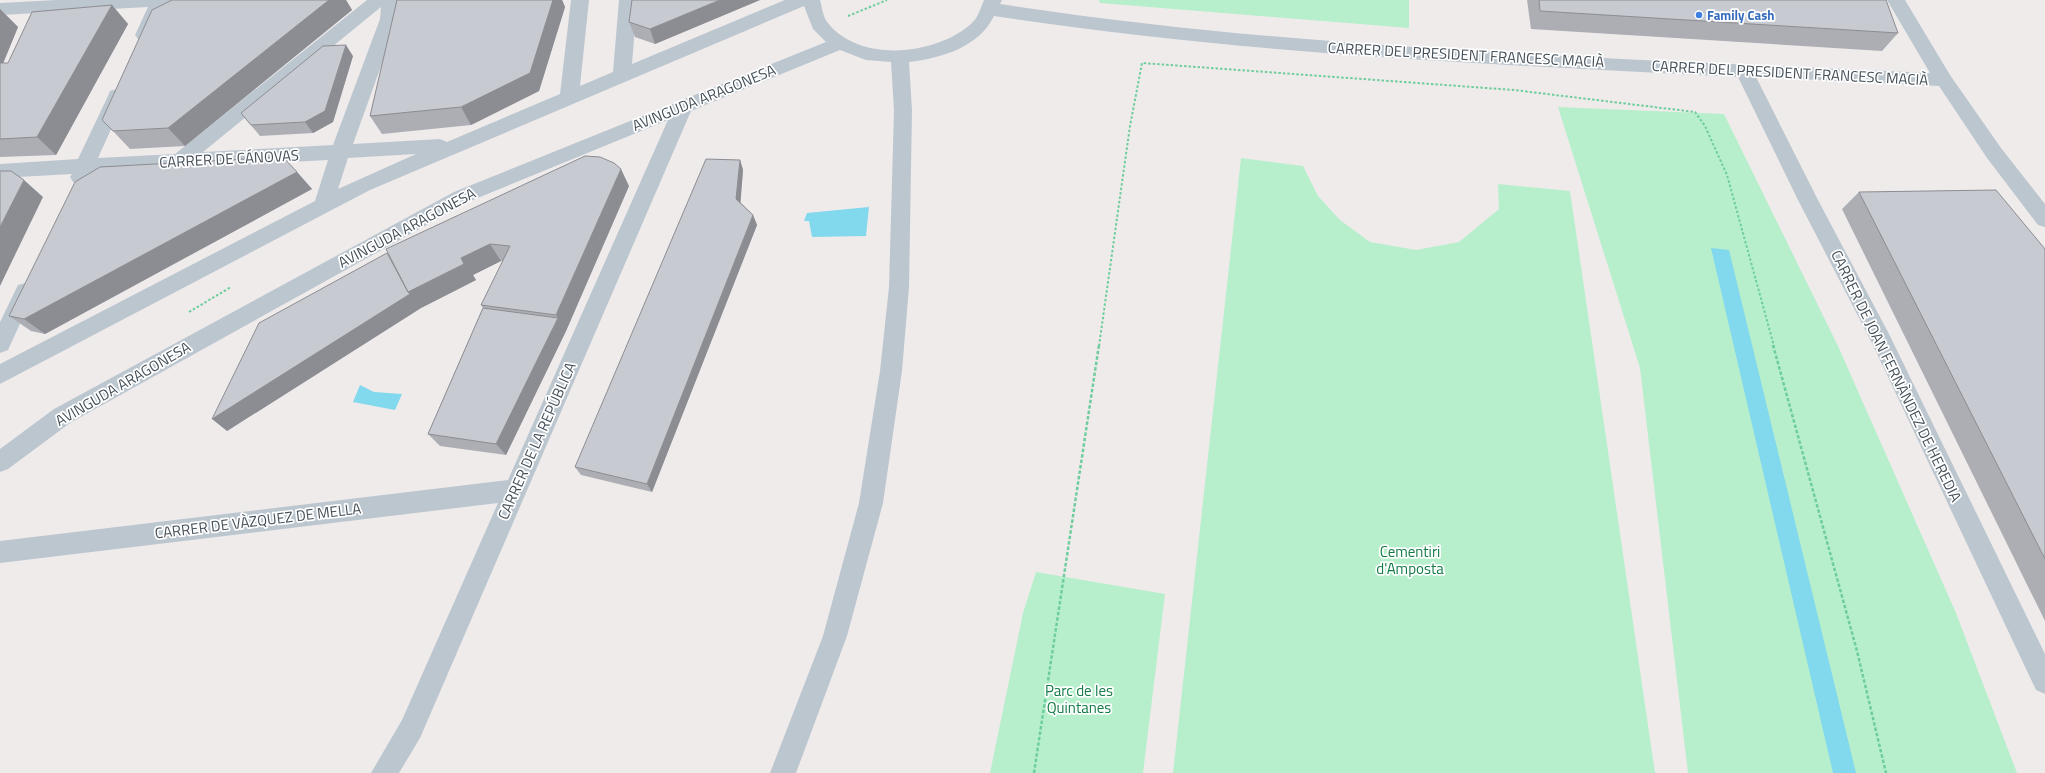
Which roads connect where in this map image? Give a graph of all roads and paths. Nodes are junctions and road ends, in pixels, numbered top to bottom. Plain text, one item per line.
1 (160, 0) edge
2 (165, 0) edge
3 (378, 0) edge
4 (390, 0) edge
5 (580, 0) edge
6 (628, 0) edge
7 (801, 0) edge
8 (811, 0) edge
9 (887, 0) edge
10 (1896, 0) edge
11 (992, 5) edge
12 (0, 9) edge
13 (821, 27) junction
14 (840, 43) junction
15 (137, 51) edge
16 (900, 57) junction
17 (1744, 71) junction
18 (622, 76) junction
19 (124, 80) edge
20 (1944, 80) junction
21 (569, 99) junction
22 (684, 106) junction
23 (457, 145) junction
24 (340, 153) junction
25 (179, 161) junction
26 (85, 166) junction
27 (0, 171) edge
28 (71, 194) edge
29 (323, 206) junction
30 (2045, 218) edge
31 (34, 273) edge
32 (0, 344) edge
33 (0, 375) edge
34 (0, 462) edge
35 (516, 490) junction
36 (0, 552) edge
37 (2045, 681) edge
38 (384, 773) edge
39 (783, 773) edge
40 (1034, 773) edge
41 (1886, 773) edge

1 - 2 street
1 - 12 street
1 - 15 street
3 - 25 street
4 - 24 street
5 - 21 street
6 - 18 street
7 - 18 street
8 - 13 street
9 - 13 path
10 - 20 street
11 - 16 street
11 - 17 street, CARRER DEL PRESIDENT FRANCESC MACIÀ
13 - 14 street
14 - 16 street
14 - 22 street, AVINGUDA ARAGONESA
16 - 39 street
17 - 20 street, CARRER DEL PRESIDENT FRANCESC MACIÀ
17 - 37 street, CARRER DE JOAN FERNÀNDEZ DE HEREDIA
18 - 21 street
19 - 26 street
20 - 30 street
21 - 23 street
22 - 34 street, AVINGUDA ARAGONESA
22 - 35 street, CARRER DE LA REPÚBLICA
23 - 24 street, CARRER DE CÁNOVAS
23 - 29 street
24 - 25 street, CARRER DE CÁNOVAS
24 - 29 street
25 - 26 street, CARRER DE CÁNOVAS
26 - 27 street, CARRER DE CÁNOVAS
26 - 28 street
29 - 33 street
31 - 32 street
35 - 36 street, CARRER DE VÀZQUEZ DE MELLA
35 - 38 street, CARRER DE LA REPÚBLICA
40 - 41 path

